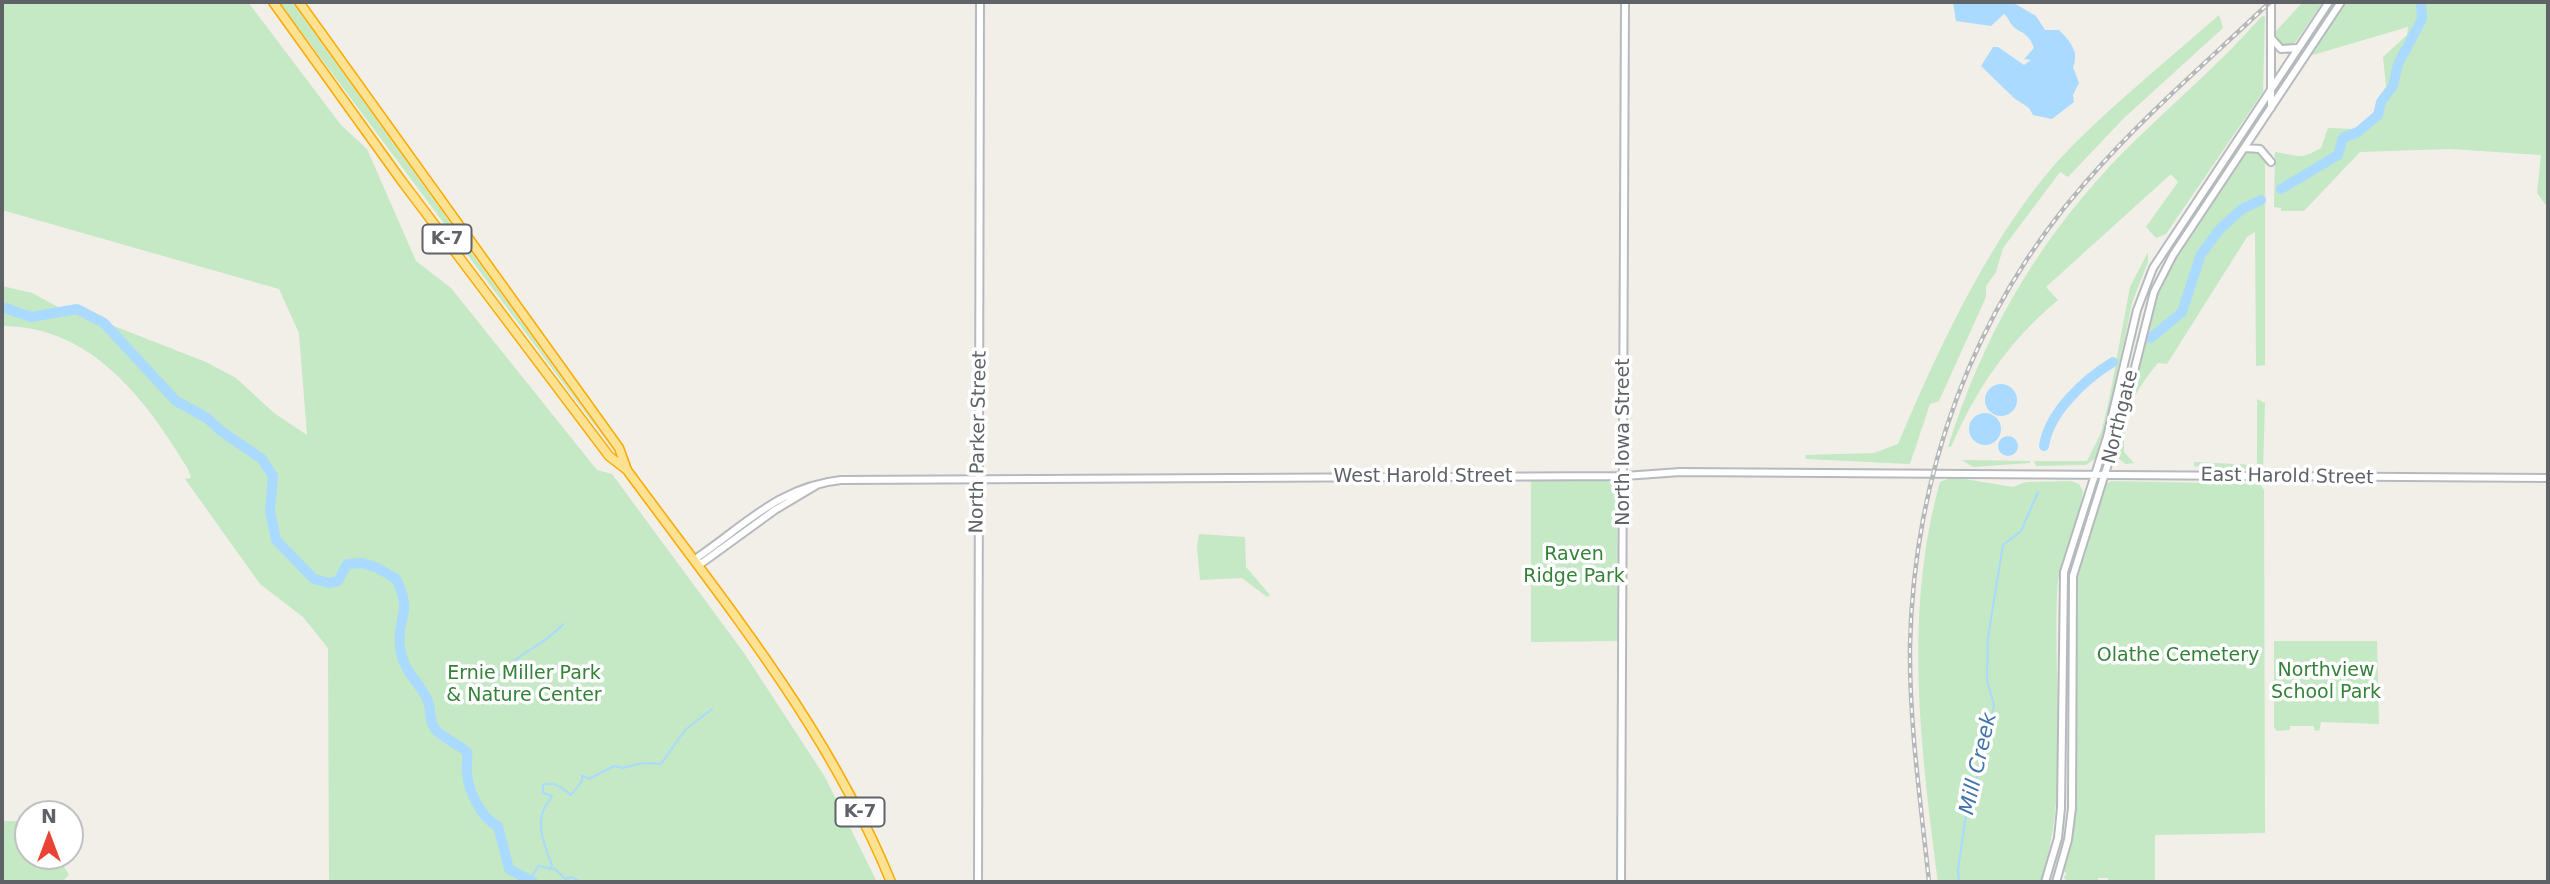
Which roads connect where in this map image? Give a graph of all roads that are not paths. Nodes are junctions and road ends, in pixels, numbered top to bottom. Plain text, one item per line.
1 (273, 2) edge
2 (299, 2) edge
3 (980, 2) edge
4 (1625, 2) edge
5 (2271, 2) edge
6 (2329, 2) edge
7 (2341, 2) edge
8 (2271, 35) junction
9 (2299, 47) junction
10 (2271, 89) junction
11 (2271, 108) junction
12 (2243, 149) junction
13 (2271, 162) dead end
14 (627, 470) junction
15 (2025, 472) joint
16 (2095, 473) junction
17 (2106, 473) junction
18 (1625, 476) junction
19 (2548, 478) edge
20 (978, 480) junction
21 (696, 563) junction
22 (891, 882) edge
23 (978, 882) edge
24 (1621, 882) edge
25 (2045, 882) edge
26 (2056, 882) edge

1 - 14 highway, K-7
2 - 14 highway, K-7
3 - 20 main road, North Parker Street
4 - 18 main road, North Iowa Street
5 - 8 main road
6 - 9 main road, Northgate
7 - 11 main road, Northgate
8 - 9 main road
8 - 10 main road
9 - 10 main road, Northgate
10 - 11 main road
10 - 16 main road, Northgate
11 - 12 main road, Northgate
12 - 13 main road
12 - 17 main road, Northgate
14 - 21 highway, K-7
15 - 16 main road, East Harold Street
15 - 18 main road, West Harold Street
16 - 17 main road, East Harold Street
16 - 25 main road, Northgate
17 - 19 main road, East Harold Street
17 - 26 main road, Northgate
18 - 20 main road, West Harold Street
18 - 24 main road, North Iowa Street
20 - 21 main road, West Harold Street
20 - 23 main road, North Parker Street
21 - 22 highway, K-7

